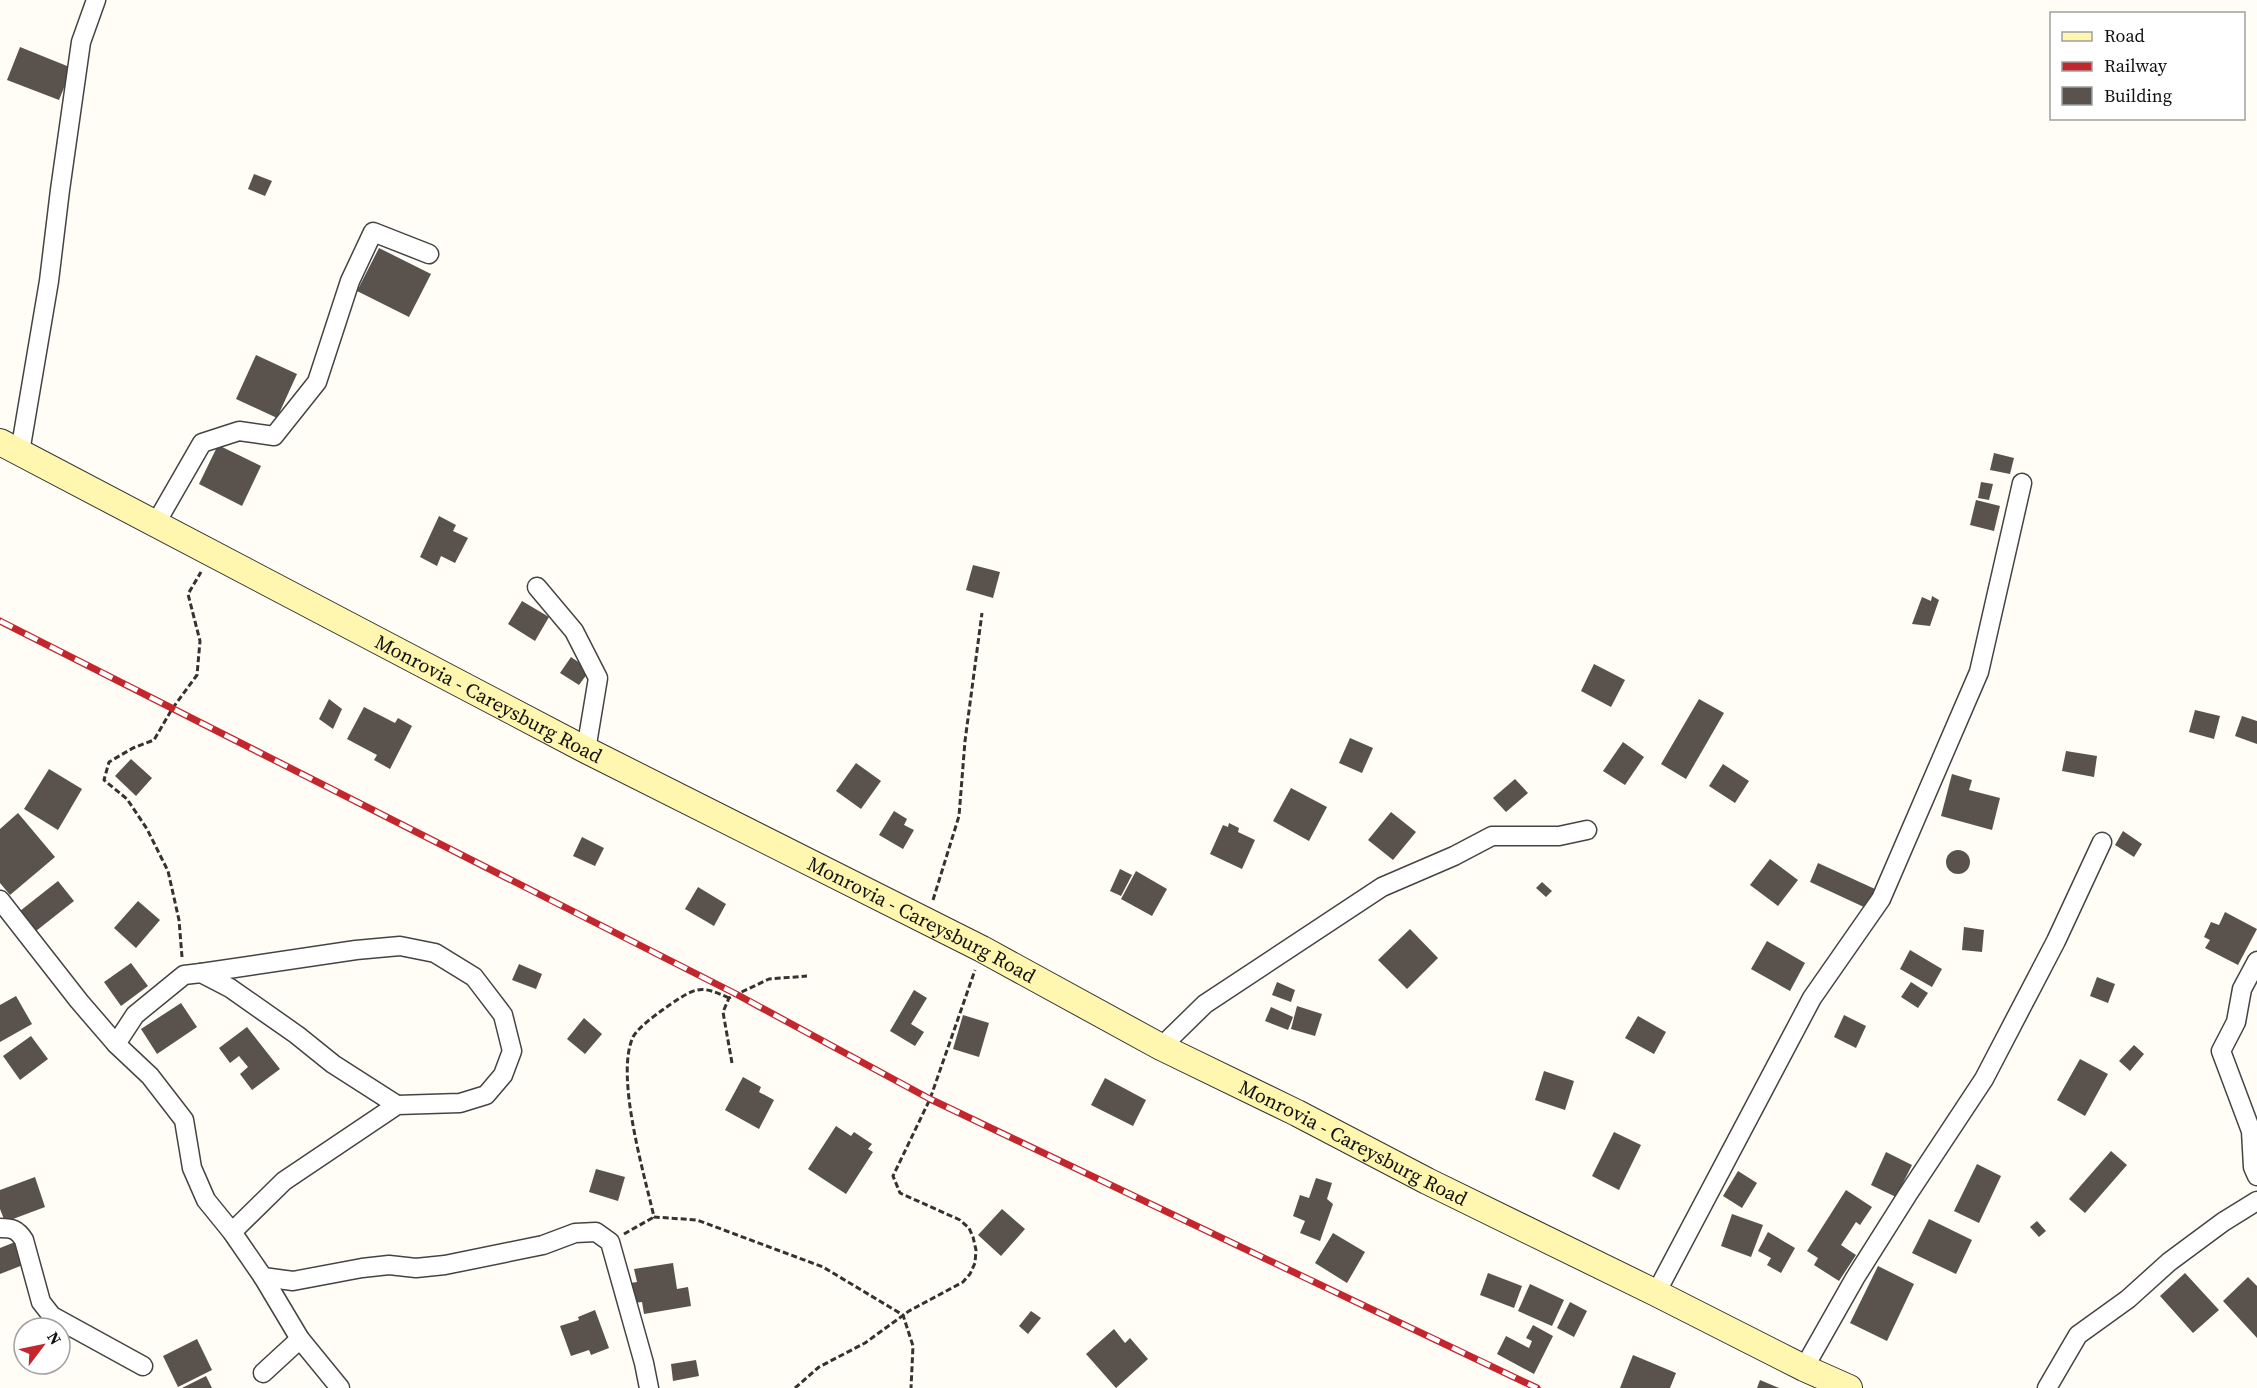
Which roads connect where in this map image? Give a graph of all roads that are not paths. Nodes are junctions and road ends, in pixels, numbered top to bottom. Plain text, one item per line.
1 (96, 0) edge
2 (429, 254) dead end
3 (10, 447) edge
4 (2022, 483) dead end
5 (156, 523) junction
6 (537, 587) dead end
7 (586, 750) junction
8 (1587, 830) dead end
9 (2102, 842) dead end
10 (0, 900) edge
11 (2257, 961) edge
12 (192, 974) junction
13 (116, 1044) junction
14 (1161, 1047) junction
15 (397, 1105) junction
16 (2257, 1176) edge
17 (2257, 1201) edge
18 (0, 1228) edge
19 (232, 1232) junction
20 (263, 1277) junction
21 (1656, 1293) junction
22 (300, 1339) junction
23 (143, 1366) dead end
24 (1804, 1368) junction
25 (263, 1373) dead end
26 (340, 1388) edge
27 (649, 1388) edge
28 (1849, 1388) edge
29 (2047, 1388) edge

1 - 3 street
2 - 5 street
3 - 5 main road, Monrovia - Careysburg Road
4 - 21 street
5 - 7 main road, Monrovia - Careysburg Road
6 - 7 street
7 - 14 main road, Monrovia - Careysburg Road
8 - 14 street
9 - 24 street
10 - 13 street
11 - 16 street
12 - 13 street
12 - 15 street
12 - 15 street
13 - 19 street
14 - 21 main road, Monrovia - Careysburg Road
15 - 19 street
17 - 29 street
18 - 23 street
19 - 20 street
20 - 22 street
20 - 27 street
21 - 24 main road, Monrovia - Careysburg Road
22 - 25 street
22 - 26 street
24 - 28 main road, Monrovia - Careysburg Road

